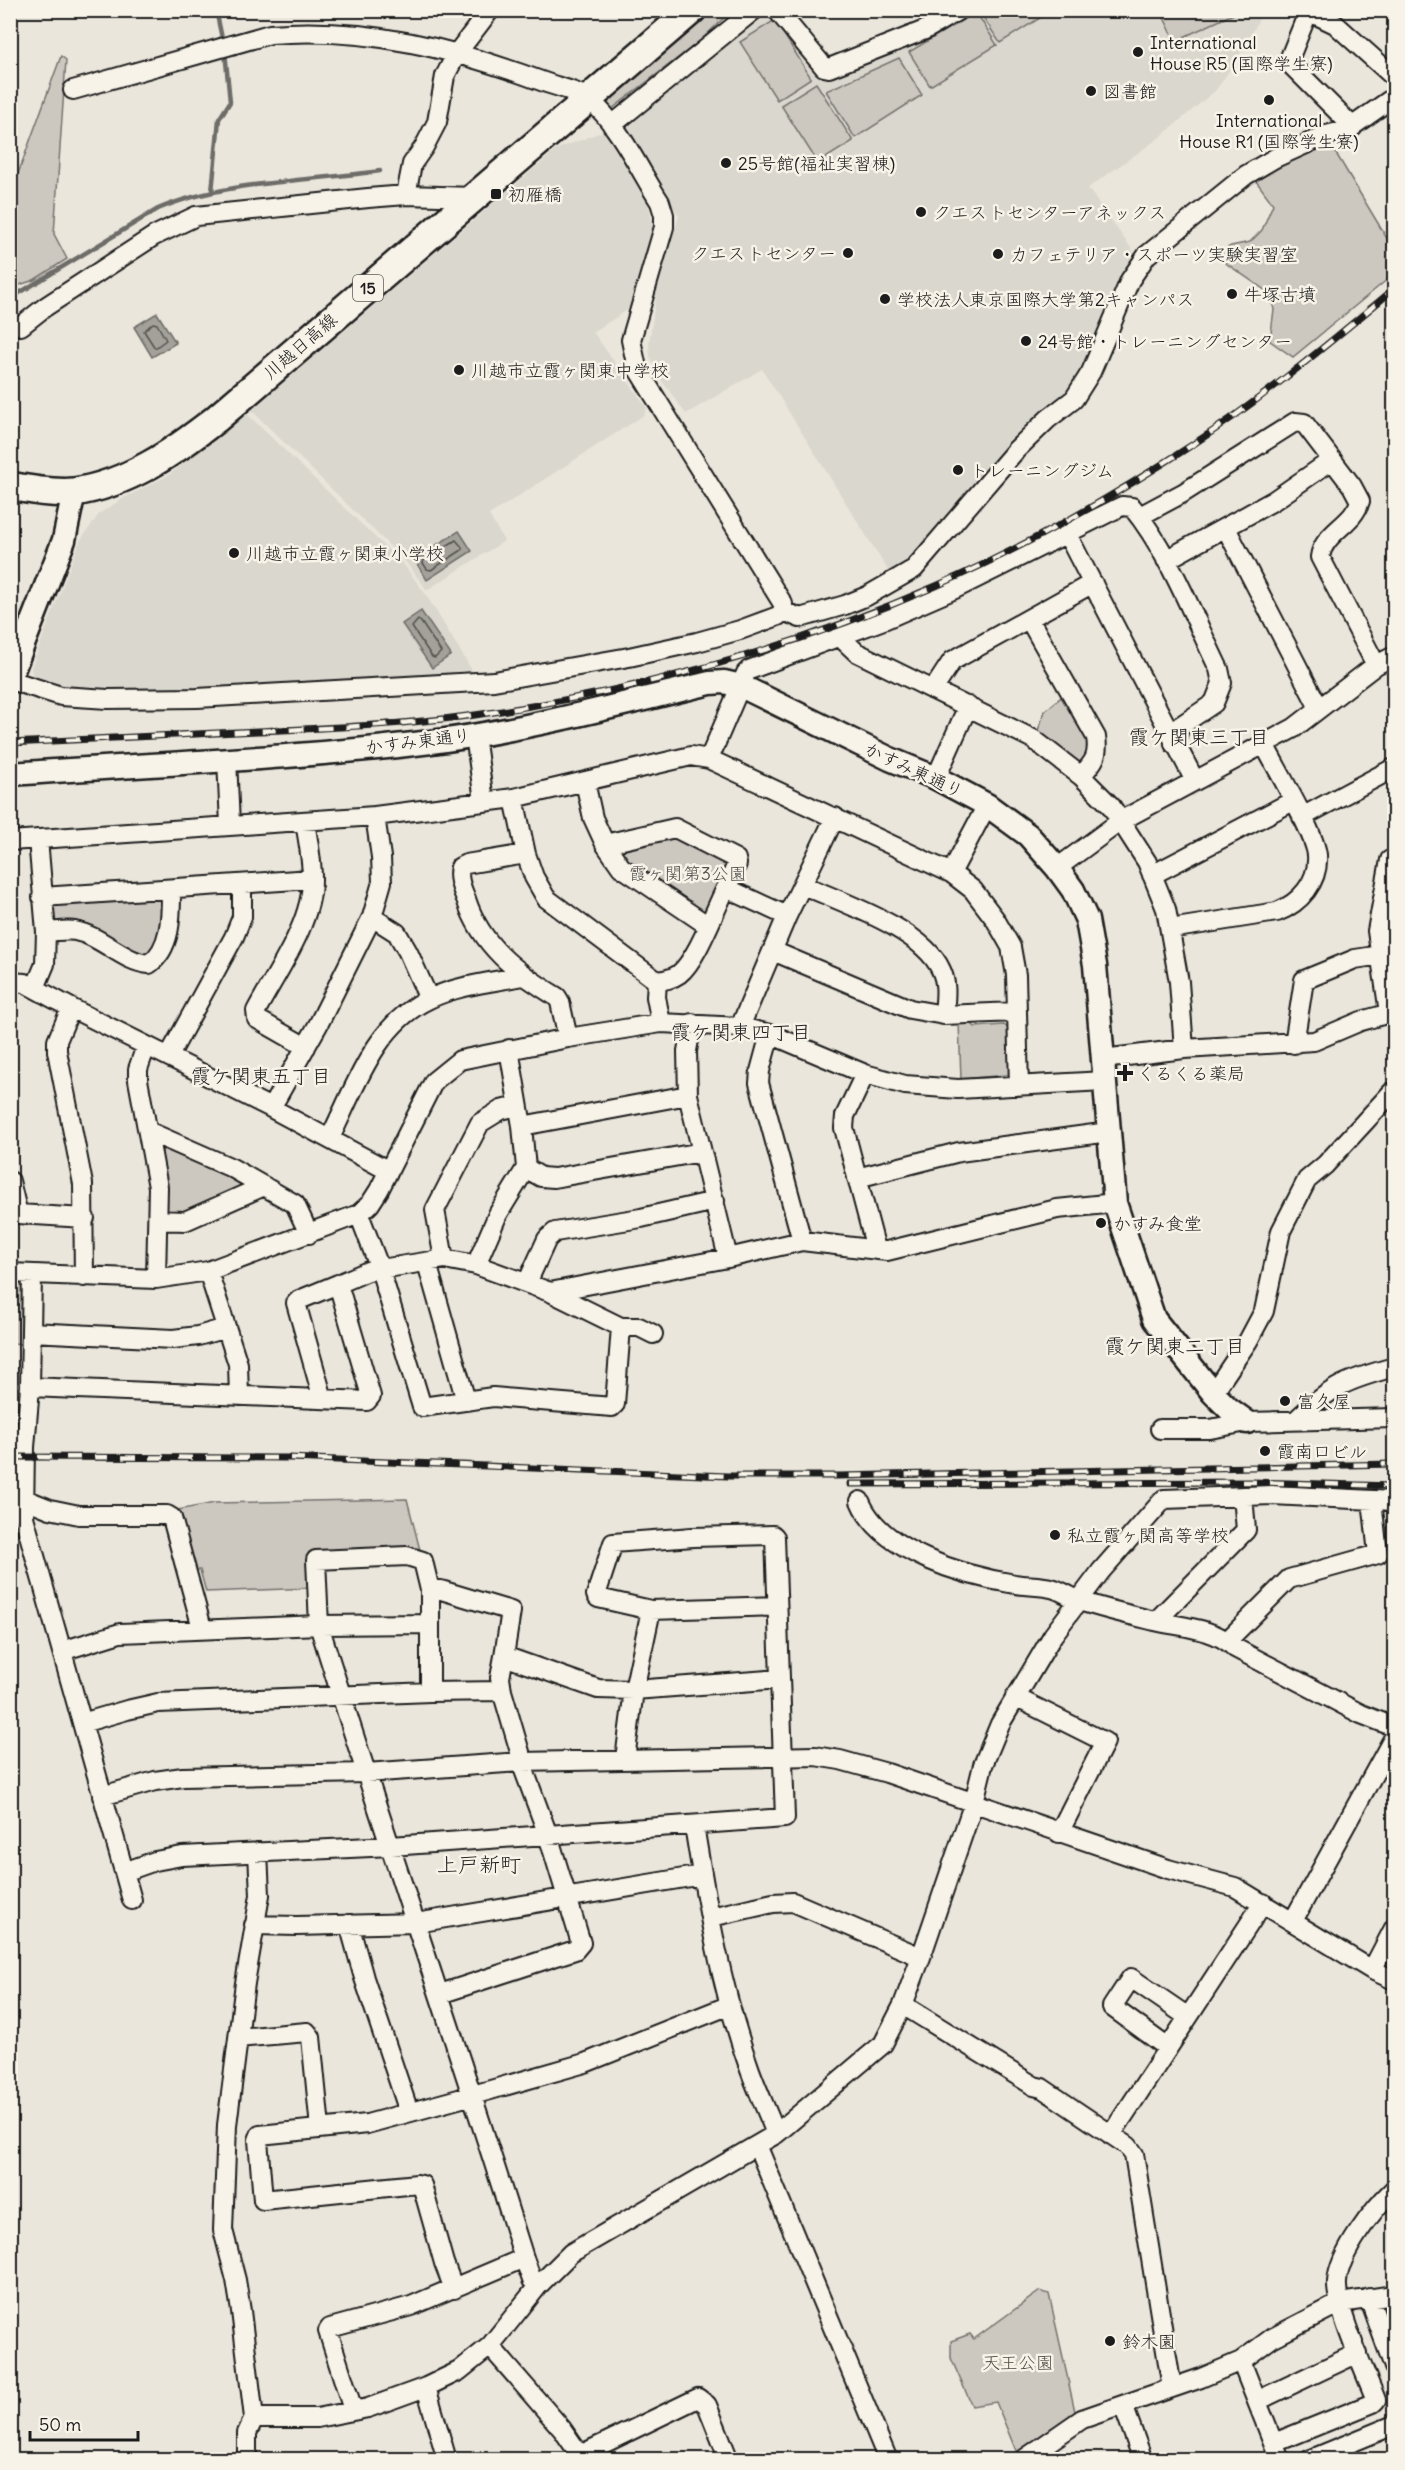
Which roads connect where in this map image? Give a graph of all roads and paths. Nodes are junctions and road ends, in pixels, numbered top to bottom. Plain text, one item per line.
1 (490, 10) edge
2 (692, 10) edge
3 (754, 10) edge
4 (777, 10) edge
5 (959, 10) edge
6 (1308, 11) edge
7 (457, 53) junction
8 (1395, 77) edge
9 (73, 90) dead end
10 (1395, 97) edge
11 (589, 99) junction
12 (612, 125) junction
13 (1353, 127) junction
14 (406, 195) junction
15 (474, 197) junction
16 (21, 327) dead end
17 (1332, 460) junction
18 (10, 486) edge
19 (74, 492) junction
20 (1140, 516) junction
21 (1226, 528) junction
22 (1066, 534) junction
23 (1166, 560) junction
24 (1093, 583) junction
25 (783, 611) junction
26 (1029, 619) junction
27 (839, 636) junction
28 (1395, 656) edge
29 (1376, 665) junction
30 (10, 679) edge
31 (741, 686) junction
32 (933, 690) junction
33 (968, 706) junction
34 (1319, 708) junction
35 (475, 735) junction
36 (1174, 744) junction
37 (1264, 744) junction
38 (227, 759) junction
39 (710, 759) junction
40 (1395, 768) edge
41 (10, 774) edge
42 (1081, 776) junction
43 (936, 778) junction
44 (1195, 781) junction
45 (585, 782) junction
46 (514, 798) junction
47 (484, 801) junction
48 (987, 805) junction
49 (1297, 809) junction
50 (375, 816) junction
51 (835, 818) junction
52 (1122, 820) junction
53 (305, 822) junction
54 (230, 825) junction
55 (38, 839) junction
56 (10, 841) edge
57 (605, 844) junction
58 (526, 854) junction
59 (1390, 860) dead end
60 (1058, 868) junction
61 (951, 873) junction
62 (1152, 875) junction
63 (312, 879) junction
64 (242, 885) junction
65 (803, 885) junction
66 (726, 888) junction
67 (171, 889) junction
68 (42, 897) junction
69 (787, 916) junction
70 (372, 917) junction
71 (707, 925) junction
72 (1170, 929) junction
73 (46, 932) junction
74 (773, 951) junction
75 (1381, 955) junction
76 (523, 976) junction
77 (657, 981) junction
78 (10, 982) edge
79 (35, 988) junction
80 (429, 999) junction
81 (71, 1008) junction
82 (1015, 1012) junction
83 (1392, 1013) edge
84 (945, 1015) junction
85 (661, 1023) junction
86 (692, 1023) junction
87 (740, 1027) junction
88 (770, 1034) junction
89 (568, 1038) junction
90 (1294, 1044) junction
91 (146, 1046) junction
92 (306, 1047) junction
93 (508, 1049) junction
94 (1184, 1049) junction
95 (169, 1056) junction
96 (1103, 1059) junction
97 (865, 1074) junction
98 (1104, 1081) junction
99 (1019, 1086) junction
100 (1395, 1090) edge
101 (688, 1095) junction
102 (517, 1106) junction
103 (272, 1108) junction
104 (522, 1126) junction
105 (1109, 1131) junction
106 (150, 1132) junction
107 (330, 1138) junction
108 (702, 1152) junction
109 (526, 1168) junction
110 (389, 1171) junction
111 (856, 1178) junction
112 (10, 1180) edge
113 (264, 1186) junction
114 (715, 1201) junction
115 (1115, 1203) junction
116 (358, 1214) junction
117 (85, 1218) junction
118 (158, 1220) junction
119 (309, 1234) junction
120 (802, 1241) junction
121 (876, 1249) junction
122 (728, 1258) junction
123 (436, 1261) junction
124 (476, 1265) junction
125 (380, 1269) junction
126 (208, 1271) junction
127 (10, 1273) edge
128 (32, 1275) junction
129 (84, 1277) junction
130 (156, 1279) junction
131 (527, 1283) junction
132 (338, 1284) junction
133 (550, 1292) junction
134 (621, 1327) junction
135 (226, 1328) junction
136 (31, 1332) junction
137 (653, 1334) dead end
138 (1395, 1366) edge
139 (30, 1387) junction
140 (1213, 1393) junction
141 (239, 1396) junction
142 (323, 1399) junction
143 (466, 1401) junction
144 (19, 1416) edge
145 (1395, 1418) edge
146 (1296, 1420) junction
147 (1247, 1422) junction
148 (1160, 1430) dead end
149 (1243, 1496) junction
150 (25, 1499) junction
151 (1372, 1500) junction
152 (860, 1501) dead end
153 (1395, 1501) edge
154 (430, 1590) junction
155 (1079, 1600) junction
156 (776, 1606) junction
157 (651, 1610) junction
158 (1156, 1621) junction
159 (428, 1624) junction
160 (319, 1625) junction
161 (202, 1628) junction
162 (1228, 1640) junction
163 (62, 1651) junction
164 (504, 1656) junction
165 (780, 1679) junction
166 (634, 1690) junction
167 (502, 1691) junction
168 (430, 1692) junction
169 (341, 1696) junction
170 (1016, 1697) junction
171 (82, 1723) junction
172 (1395, 1727) edge
173 (1395, 1737) edge
174 (783, 1755) junction
175 (625, 1760) junction
176 (520, 1762) junction
177 (366, 1773) junction
178 (102, 1796) junction
179 (974, 1802) junction
180 (694, 1825) junction
181 (1059, 1833) junction
182 (548, 1835) junction
183 (392, 1846) junction
184 (258, 1852) junction
185 (124, 1872) junction
186 (702, 1875) junction
187 (568, 1897) junction
188 (132, 1900) dead end
189 (1263, 1903) junction
190 (711, 1917) junction
191 (1293, 1921) junction
192 (416, 1923) junction
193 (349, 1924) junction
194 (254, 1925) junction
195 (1395, 1928) edge
196 (921, 1957) junction
197 (1372, 1970) junction
198 (1395, 1980) edge
199 (440, 1994) junction
200 (730, 2005) junction
201 (903, 2005) junction
202 (1188, 2017) junction
203 (238, 2038) junction
204 (1168, 2048) junction
205 (474, 2095) junction
206 (409, 2112) junction
207 (320, 2128) junction
208 (776, 2134) junction
209 (1111, 2135) junction
210 (757, 2145) junction
211 (1395, 2189) edge
212 (524, 2258) junction
213 (538, 2286) junction
214 (454, 2289) junction
215 (1395, 2295) edge
216 (1369, 2298) junction
217 (1340, 2303) junction
218 (490, 2346) junction
219 (1358, 2352) junction
220 (1241, 2361) junction
221 (1395, 2367) edge
222 (426, 2387) junction
223 (1172, 2388) junction
224 (1257, 2401) junction
225 (1123, 2404) junction
226 (353, 2410) junction
227 (254, 2418) junction
228 (1395, 2425) edge
229 (1277, 2451) edge
230 (580, 2457) edge
231 (248, 2460) edge
232 (447, 2460) edge
233 (729, 2460) edge
234 (888, 2460) edge
235 (1023, 2460) edge
236 (1143, 2460) edge
237 (1309, 2460) edge

1 - 7 street
2 - 11 main road, 川越日高線 / 15
3 - 12 street
4 - 5 street
6 - 8 street
6 - 13 street
7 - 9 street
7 - 11 street
7 - 14 street
10 - 13 street
11 - 12 street
11 - 15 main road, 川越日高線 / 15
12 - 25 street
13 - 25 street
14 - 15 street
14 - 16 street
15 - 19 main road, 川越日高線 / 15
17 - 20 street
17 - 21 street
17 - 29 street
18 - 19 main road, 川越日高線 / 15
19 - 30 street
20 - 22 street
20 - 23 street
21 - 23 street
21 - 34 street
22 - 24 street
22 - 27 street
23 - 36 street
24 - 26 street
24 - 36 street
25 - 30 street
26 - 32 street
26 - 42 street
27 - 31 street
27 - 32 street
28 - 29 street
29 - 34 street
31 - 35 street, かすみ東通り
31 - 39 street
31 - 43 street, かすみ東通り
32 - 33 street
33 - 42 street
33 - 43 street
34 - 37 street
35 - 38 street, かすみ東通り
35 - 47 street
36 - 44 street
37 - 44 street
37 - 49 street
38 - 41 street, かすみ東通り
38 - 54 street
39 - 45 street
39 - 51 street
40 - 49 street
42 - 52 street
43 - 48 street, かすみ東通り
44 - 52 street
45 - 46 street
45 - 57 street
46 - 47 street
46 - 58 street
47 - 50 street
48 - 60 street, かすみ東通り
48 - 61 street
49 - 62 street
49 - 72 street
50 - 53 street
50 - 70 street
51 - 61 street
51 - 65 street
52 - 60 street
52 - 62 street
53 - 54 street
53 - 63 street
54 - 55 street
55 - 56 street
55 - 68 street
57 - 66 street
57 - 71 street
58 - 76 street
58 - 77 street
59 - 75 street
60 - 96 street, かすみ東通り
61 - 82 street
62 - 72 street
63 - 64 street
63 - 92 street
64 - 67 street
64 - 95 street
65 - 69 street
65 - 84 street
66 - 69 street
66 - 71 street
67 - 68 street
67 - 73 street
68 - 73 street
69 - 74 street
70 - 80 street
70 - 92 street
71 - 77 street
72 - 94 street
73 - 79 street
74 - 84 street
74 - 87 street
75 - 83 street
75 - 90 street
76 - 80 street
76 - 89 street
77 - 85 street
78 - 79 street
79 - 81 street
80 - 107 street
81 - 91 street
81 - 117 street
82 - 84 street
82 - 99 street
83 - 90 street
85 - 86 street
85 - 89 street
86 - 87 street
86 - 101 street
87 - 88 street
88 - 97 street
88 - 120 street
89 - 93 street
90 - 94 street
91 - 95 street
91 - 106 street
92 - 103 street
93 - 102 street
93 - 110 street
94 - 96 street
95 - 103 street
96 - 98 street, かすみ東通り
97 - 99 street
97 - 111 street
98 - 99 street
98 - 105 street, かすみ東通り
100 - 140 street
101 - 104 street
101 - 108 street
102 - 104 street
102 - 123 street
103 - 107 street
104 - 109 street
105 - 111 street
105 - 115 street, かすみ東通り
106 - 113 street
106 - 118 street
107 - 110 street
108 - 109 street
108 - 114 street
109 - 124 street
110 - 116 street
111 - 121 street
112 - 117 street
113 - 118 street
113 - 119 street
114 - 122 street
114 - 131 street
115 - 121 street
115 - 140 street, かすみ東通り
116 - 119 street
116 - 125 street
117 - 129 street
118 - 130 street
119 - 126 street
120 - 121 street
120 - 122 street
122 - 133 street
123 - 124 street
123 - 125 street
123 - 143 street
124 - 131 street
125 - 132 street
125 - 143 street
126 - 130 street
126 - 135 street
127 - 128 street
128 - 129 street
128 - 136 street
129 - 130 street
131 - 133 street
132 - 142 street
132 - 142 street
133 - 134 street
134 - 137 street
134 - 143 street
135 - 136 street
135 - 141 street
136 - 139 street
138 - 146 street
139 - 141 street
139 - 144 street
140 - 147 street, かすみ東通り
141 - 142 street
144 - 150 street
145 - 146 street
146 - 147 street
147 - 148 street
149 - 151 street
149 - 155 street
149 - 158 street
150 - 161 street
150 - 163 street
151 - 153 street
151 - 162 street
152 - 155 street
154 - 159 street
154 - 160 street
154 - 164 street
155 - 158 street
155 - 170 street
156 - 157 street
156 - 157 street
156 - 165 street
157 - 166 street
158 - 162 street
159 - 160 street
159 - 168 street
160 - 161 street
160 - 169 street
161 - 163 street
162 - 172 street
163 - 171 street
164 - 166 street
164 - 167 street
165 - 166 street
165 - 174 street
166 - 175 street
167 - 168 street
167 - 176 street
168 - 169 street
169 - 171 street
169 - 177 street
170 - 179 street
170 - 181 street
171 - 178 street
173 - 191 street
174 - 175 street
174 - 179 street
174 - 180 street
175 - 176 street
176 - 177 street
176 - 182 street
177 - 178 street
177 - 183 street
178 - 185 street
179 - 181 street
179 - 196 street
180 - 182 street
180 - 186 street
181 - 189 street
182 - 183 street
182 - 187 street
183 - 184 street
183 - 192 street
184 - 185 street
184 - 194 street
185 - 188 street
186 - 187 street
186 - 190 street
187 - 192 street
187 - 199 street
189 - 191 street
189 - 202 street
190 - 196 street
190 - 200 street
191 - 197 street
192 - 193 street
192 - 199 street
193 - 194 street
193 - 206 street
194 - 203 street
195 - 197 street
196 - 201 street
197 - 198 street
199 - 205 street
200 - 205 street
200 - 208 street
201 - 208 street
201 - 209 street
202 - 204 street
202 - 204 street
203 - 207 street
203 - 227 street
204 - 209 street
205 - 206 street
205 - 212 street
206 - 207 street
207 - 214 street
208 - 210 street
209 - 223 street
210 - 213 street
210 - 234 street
211 - 217 street
212 - 213 street
212 - 214 street
213 - 218 street
214 - 226 street
215 - 216 street
216 - 217 street
216 - 221 street
217 - 219 street
217 - 220 street
218 - 222 street
218 - 230 street
219 - 224 street
219 - 229 street
220 - 223 street
220 - 224 street
222 - 226 street
222 - 232 street
223 - 225 street
224 - 229 street
225 - 235 street
225 - 236 street
226 - 227 street
227 - 231 street
228 - 237 street
230 - 233 street

